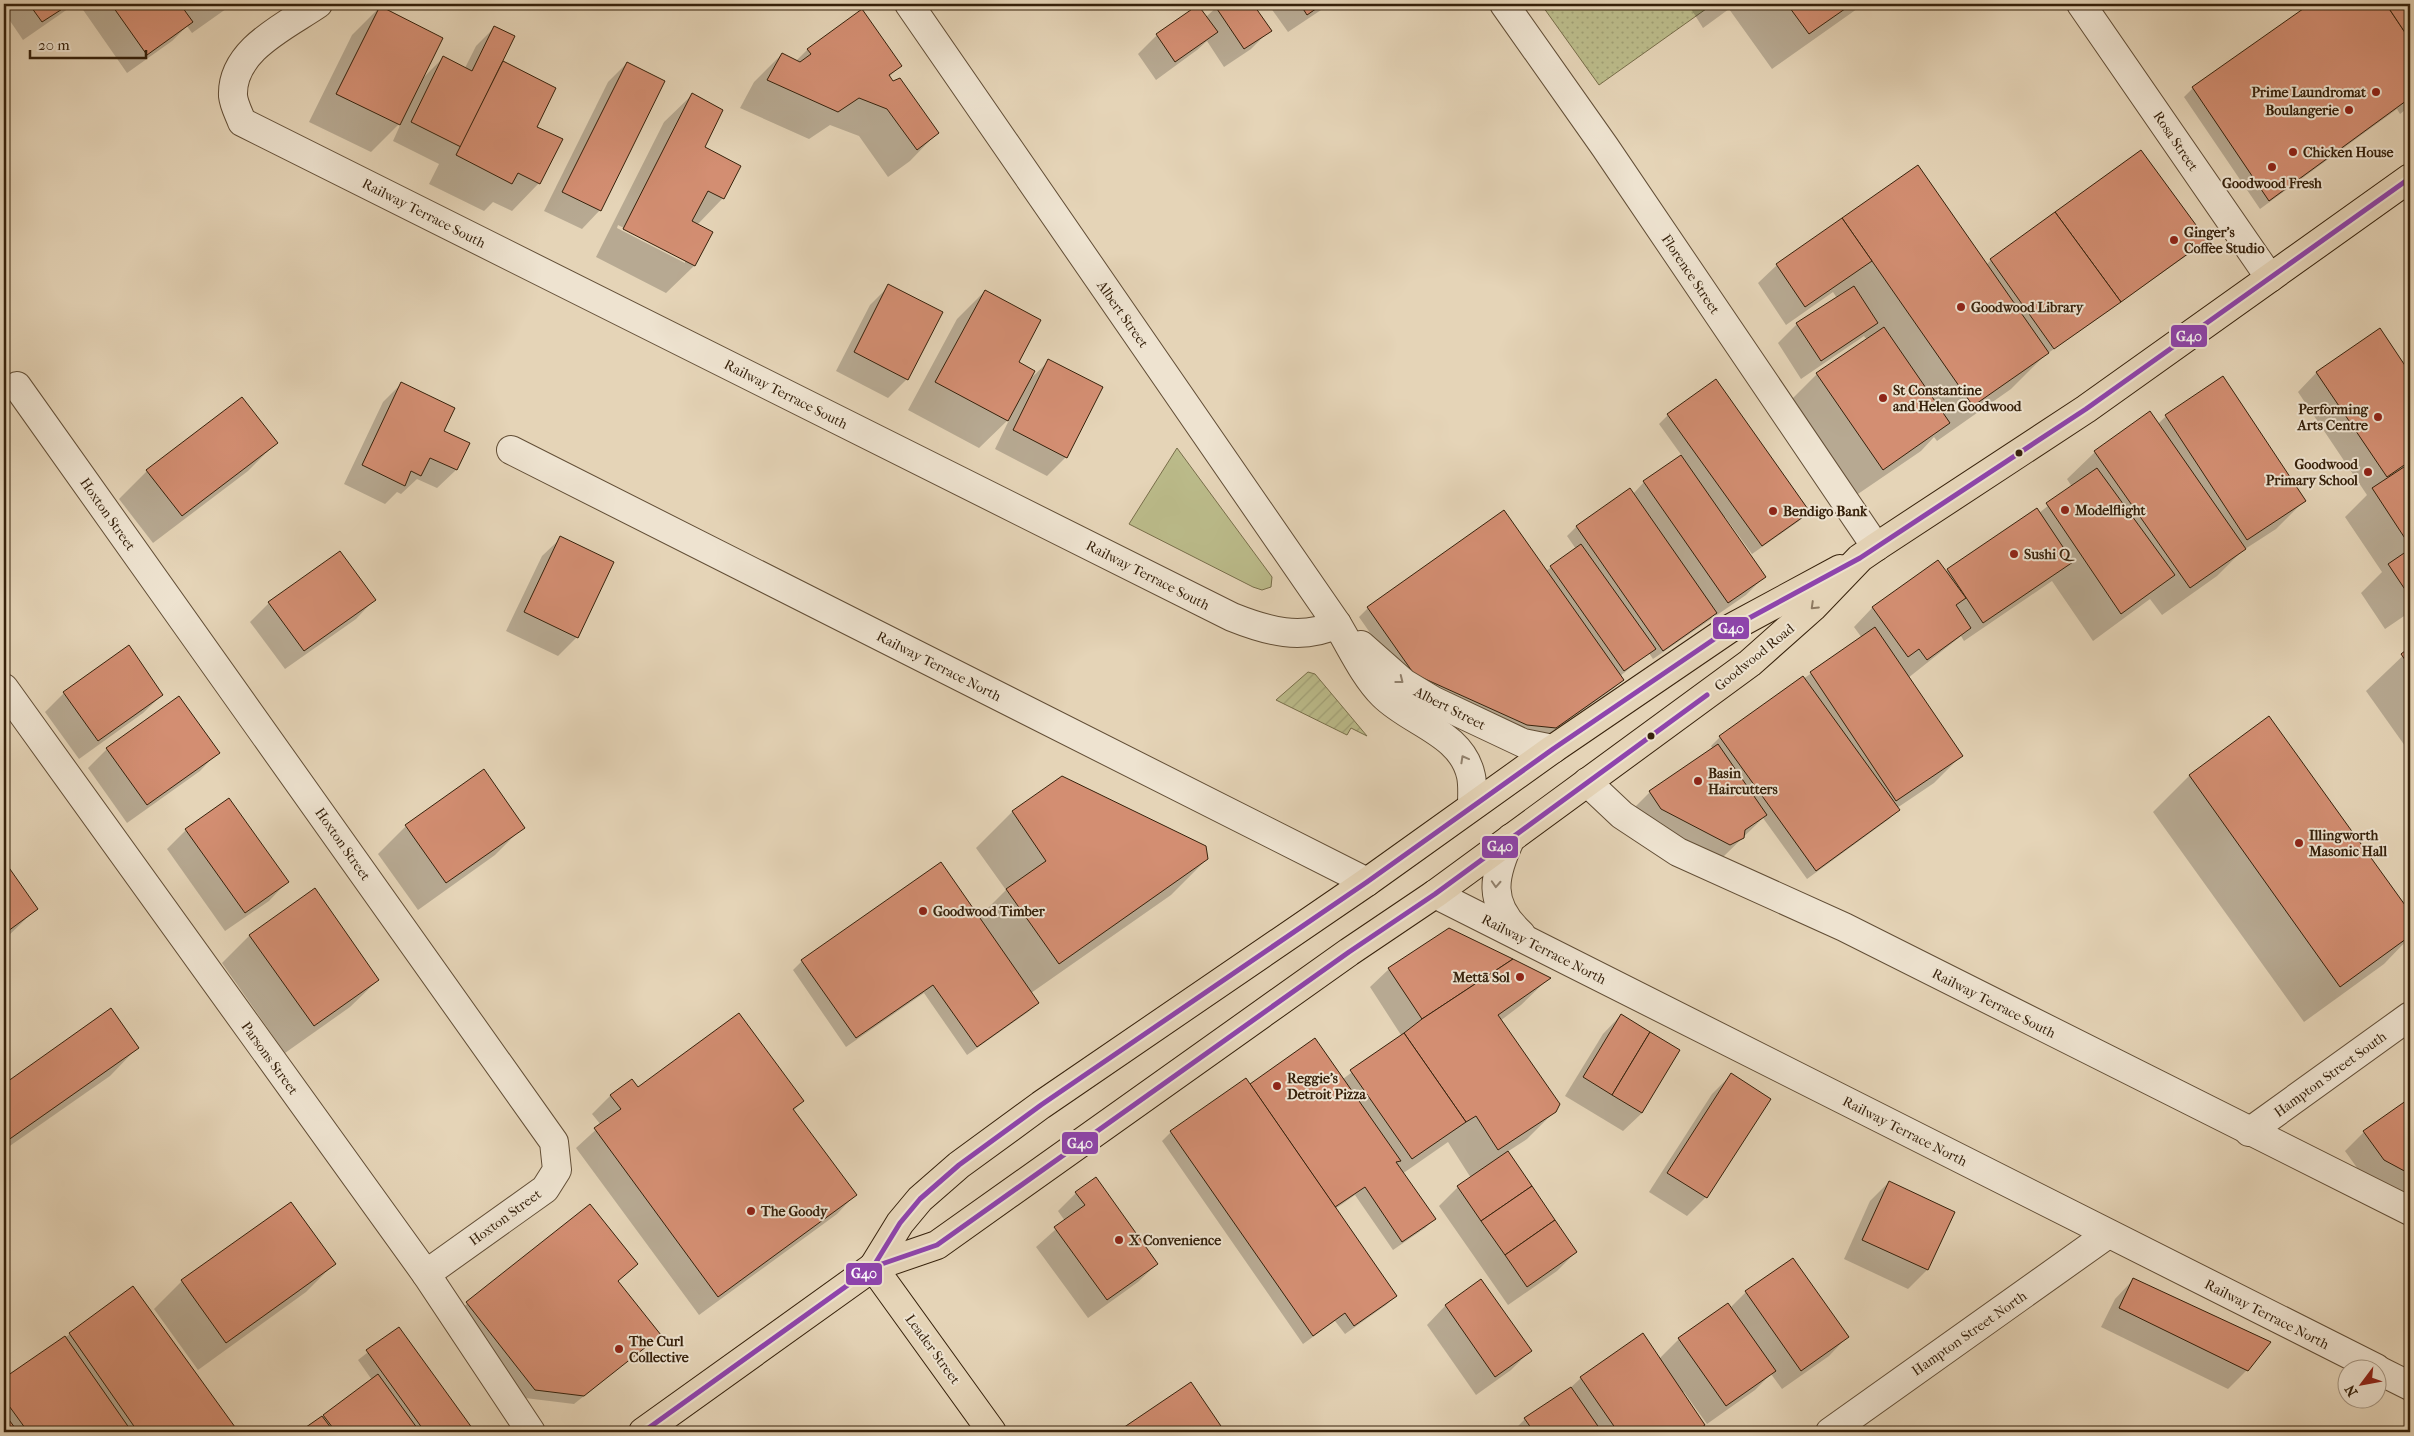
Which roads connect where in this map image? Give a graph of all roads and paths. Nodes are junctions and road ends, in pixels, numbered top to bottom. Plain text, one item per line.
1 (318, 4) edge
2 (908, 4) edge
3 (1504, 4) edge
4 (2081, 4) edge
5 (2410, 178) edge
6 (2270, 278) junction
7 (17, 386) dead end
8 (511, 450) dead end
9 (1868, 553) junction
10 (1337, 624) junction
11 (4, 688) edge
12 (1553, 749) junction
13 (1587, 782) junction
14 (1472, 806) junction
15 (1511, 838) junction
16 (1367, 882) junction
17 (1435, 894) junction
18 (1532, 944) junction
19 (2410, 1016) edge
20 (2249, 1132) junction
21 (2410, 1211) edge
22 (2108, 1234) junction
23 (873, 1267) junction
24 (426, 1274) junction
25 (2354, 1358) edge
26 (2386, 1374) edge
27 (2410, 1386) edge
28 (531, 1432) edge
29 (644, 1432) edge
30 (992, 1432) edge
31 (1830, 1432) edge

1 - 10 street, Railway Terrace South
2 - 10 street, Albert Street
3 - 9 street, Florence Street
4 - 6 street, Rosa Street
5 - 6 main road, Goodwood Road
6 - 9 main road, Goodwood Road
7 - 24 street, Hoxton Street
8 - 16 street, Railway Terrace North
9 - 12 main road, Goodwood Road
9 -> 13 main road, Goodwood Road
10 -> 12 street, Albert Street
14 -> 10 street, Albert Street
11 - 24 street, Parsons Street
12 - 14 main road, Goodwood Road
13 - 15 main road, Goodwood Road
13 - 20 street, Railway Terrace South
14 - 16 main road, Goodwood Road
15 - 17 main road, Goodwood Road
15 -> 18 street
16 - 23 main road, Goodwood Road
17 - 18 street, Railway Terrace North
17 - 23 main road, Goodwood Road
18 - 22 street, Railway Terrace North
19 - 20 street, Hampton Street South
20 - 21 street, Railway Terrace South
22 - 25 street, Railway Terrace North
22 - 31 street, Hampton Street North
23 - 29 main road, Goodwood Road
23 - 30 main road, Leader Street
24 - 28 street, Parsons Street
26 - 27 street, Railway Terrace North

